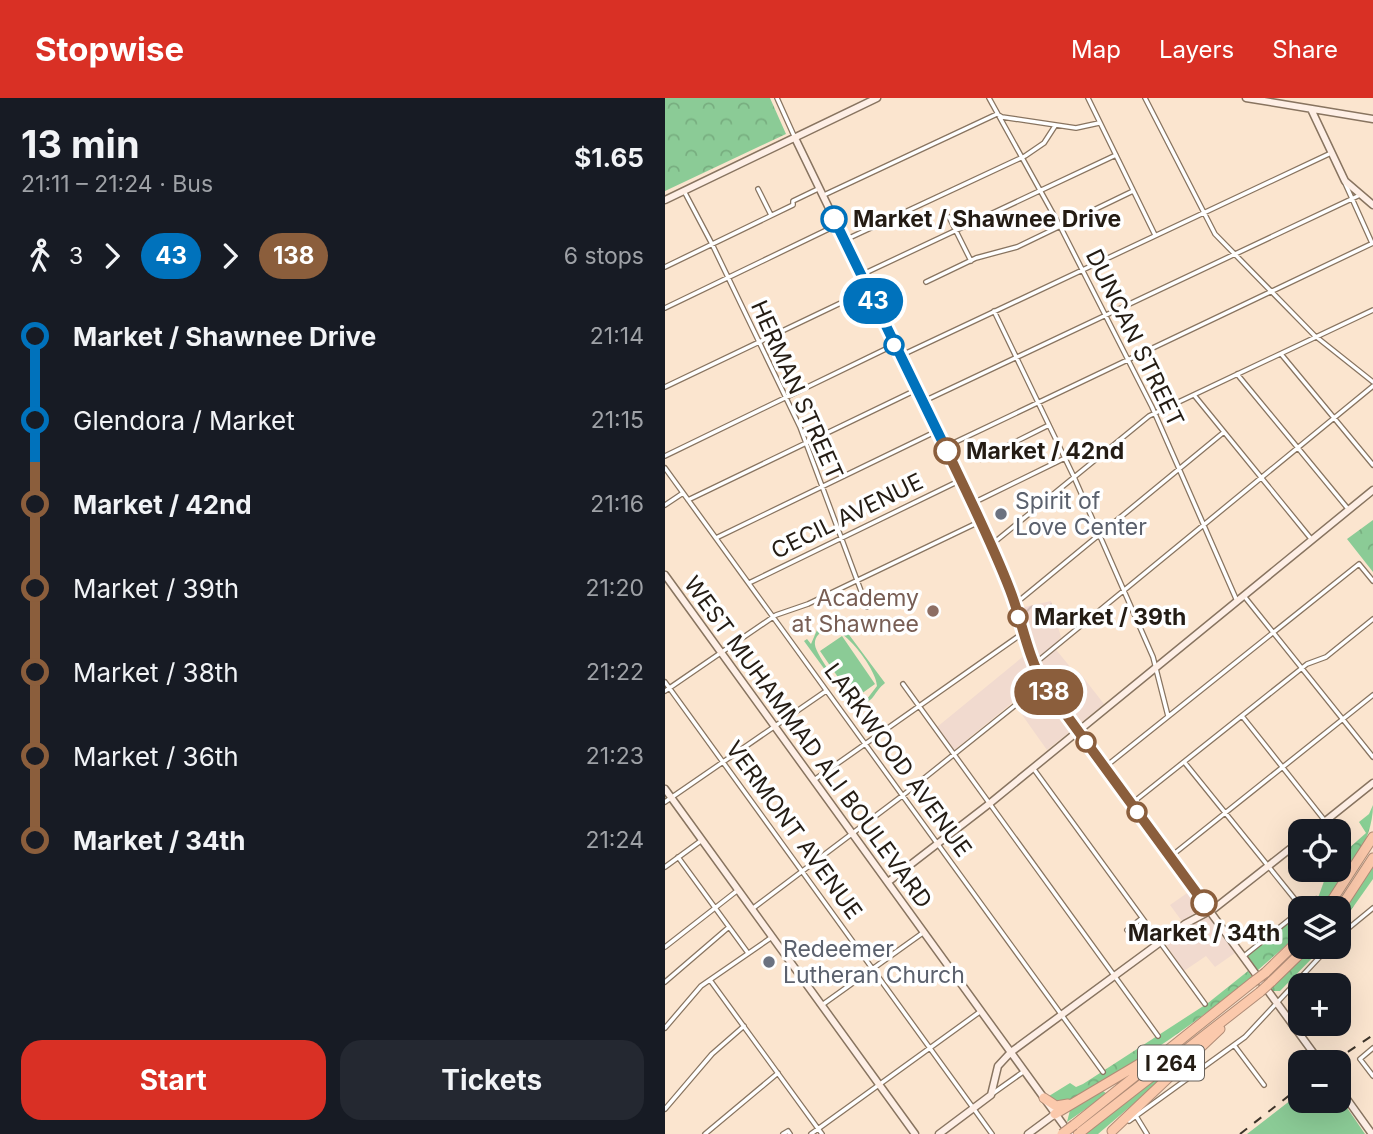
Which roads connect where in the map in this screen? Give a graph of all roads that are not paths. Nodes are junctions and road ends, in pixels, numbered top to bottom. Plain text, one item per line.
1 (777, 98) edge
2 (877, 98) edge
3 (989, 98) edge
4 (1088, 98) edge
5 (1145, 98) edge
6 (1246, 98) edge
7 (1311, 109) junction
8 (997, 114) junction
9 (1373, 118) edge
10 (1099, 123) junction
11 (1055, 125) junction
12 (795, 138) junction
13 (1331, 153) junction
14 (1116, 155) junction
15 (1021, 157) junction
16 (1345, 181) junction
17 (758, 189) dead end
18 (684, 191) junction
19 (1040, 191) junction
20 (1133, 191) junction
21 (821, 192) junction
22 (1360, 194) junction
23 (665, 200) edge
24 (1350, 200) junction
25 (1373, 205) edge
26 (1202, 212) junction
27 (771, 215) junction
28 (949, 218) dead end
29 (837, 225) junction
30 (1060, 227) junction
31 (956, 231) junction
32 (1155, 234) junction
33 (845, 240) junction
34 (1372, 243) edge
35 (712, 244) junction
36 (1234, 255) junction
37 (971, 261) junction
38 (665, 267) edge
39 (1082, 270) junction
40 (861, 275) junction
41 (729, 278) junction
42 (926, 282) dead end
43 (868, 290) junction
44 (1271, 292) junction
45 (665, 308) edge
46 (1373, 310) edge
47 (994, 312) junction
48 (1104, 316) junction
49 (1317, 337) junction
50 (759, 341) junction
51 (894, 345) junction
52 (1281, 354) junction
53 (900, 356) junction
54 (1016, 358) junction
55 (1127, 360) junction
56 (1237, 374) junction
57 (1373, 384) edge
58 (665, 387) edge
59 (916, 390) junction
60 (1194, 395) junction
61 (786, 397) junction
62 (922, 402) junction
63 (1038, 402) junction
64 (1154, 413) junction
65 (1334, 418) junction
66 (1049, 425) junction
67 (937, 431) junction
68 (1224, 432) junction
69 (805, 443) junction
70 (945, 447) junction
71 (1298, 448) junction
72 (665, 456) edge
73 (1065, 458) junction
74 (981, 459) dead end
75 (1373, 465) edge
76 (665, 468) edge
77 (1179, 468) junction
78 (1074, 477) junction
79 (1262, 478) junction
80 (961, 480) junction
81 (821, 487) junction
82 (1373, 490) edge
83 (683, 493) junction
84 (688, 500) junction
85 (972, 503) junction
86 (665, 505) edge
87 (1349, 510) junction
88 (981, 522) junction
89 (1204, 525) junction
90 (1099, 534) junction
91 (716, 538) junction
92 (840, 539) junction
93 (1313, 540) junction
94 (991, 545) junction
95 (665, 575) edge
96 (855, 581) junction
97 (1373, 581) edge
98 (748, 583) junction
99 (1124, 591) junction
100 (1244, 596) junction
101 (1237, 601) junction
102 (1014, 604) junction
103 (867, 607) dead end
104 (773, 617) junction
105 (1373, 618) edge
106 (1272, 631) junction
107 (1023, 634) junction
108 (721, 652) junction
109 (1033, 665) junction
110 (1156, 666) junction
111 (1302, 669) junction
112 (665, 682) edge
113 (1043, 683) junction
114 (902, 684) dead end
115 (667, 689) edge
116 (826, 691) junction
117 (1373, 695) edge
118 (919, 707) junction
119 (1168, 716) junction
120 (1242, 716) junction
121 (1343, 719) junction
122 (775, 726) junction
123 (1078, 731) junction
124 (865, 744) junction
125 (954, 755) junction
126 (1373, 757) edge
127 (1184, 762) junction
128 (723, 763) junction
129 (1104, 767) junction
130 (1282, 767) junction
131 (1033, 768) junction
132 (814, 780) junction
133 (1373, 783) edge
134 (665, 789) edge
135 (902, 796) junction
136 (668, 800) edge
137 (989, 804) junction
138 (1131, 804) junction
139 (1225, 813) junction
140 (1323, 819) edge
141 (1328, 819) edge
142 (853, 834) junction
143 (1373, 837) edge
144 (702, 840) junction
145 (938, 845) junction
146 (1288, 850) edge
147 (678, 857) junction
148 (1170, 857) junction
149 (1373, 858) edge
150 (1268, 866) junction
151 (665, 867) edge
152 (803, 872) junction
153 (888, 882) junction
154 (738, 890) junction
155 (1292, 896) edge
156 (1335, 896) edge
157 (1348, 896) edge
158 (714, 907) junction
159 (1373, 908) edge
160 (752, 909) junction
161 (1209, 911) junction
162 (1142, 918) junction
163 (1288, 920) edge
164 (1351, 926) edge
165 (729, 927) junction
166 (924, 932) junction
167 (772, 937) junction
168 (1134, 939) dead end
169 (1160, 943) junction
170 (665, 947) edge
171 (1288, 951) edge
172 (748, 953) junction
173 (1243, 957) junction
174 (1295, 959) edge
175 (1317, 959) edge
176 (873, 969) junction
177 (1114, 976) junction
178 (711, 980) junction
179 (665, 982) edge
180 (1260, 992) junction
181 (1275, 1002) junction
182 (1205, 1004) dead end
183 (821, 1005) junction
184 (981, 1011) junction
185 (1061, 1015) junction
186 (1209, 1019) junction
187 (744, 1026) junction
188 (665, 1028) edge
189 (1158, 1036) dead end
190 (1234, 1045) junction
191 (930, 1048) junction
192 (1373, 1048) edge
193 (1311, 1050) edge
194 (1011, 1052) junction
195 (1025, 1071) junction
196 (1103, 1072) dead end
197 (778, 1073) junction
198 (1373, 1076) edge
199 (879, 1085) junction
200 (1264, 1086) dead end
201 (991, 1095) junction
202 (1044, 1098) junction
203 (1073, 1102) junction
204 (1351, 1104) edge
205 (974, 1108) junction
206 (665, 1109) edge
207 (1055, 1114) junction
208 (1136, 1116) junction
209 (1043, 1124) junction
210 (818, 1129) junction
211 (1072, 1131) edge
212 (1372, 1131) edge
213 (1111, 1133) edge
214 (705, 1134) edge
215 (783, 1134) edge
216 (790, 1134) edge
217 (811, 1134) edge
218 (822, 1134) edge
219 (915, 1134) edge
220 (939, 1134) edge
221 (992, 1134) edge
222 (1028, 1134) edge
223 (1147, 1134) edge

1 - 12 street
2 - 12 street
3 - 8 street, DUNCAN STREET
4 - 10 street
5 - 26 street
6 - 7 street
7 - 9 street
7 - 13 street
8 - 11 street
8 - 15 street, DUNCAN STREET
8 - 21 street
10 - 11 street
10 - 14 street
11 - 15 street
12 - 18 street
12 - 21 street
13 - 16 street
13 - 26 street
14 - 19 street
14 - 20 street
15 - 19 street, DUNCAN STREET
15 - 33 street
16 - 22 street
16 - 24 street
17 - 27 street
18 - 23 street
18 - 35 street, HERMAN STREET
19 - 30 street, DUNCAN STREET
19 - 31 street
20 - 30 street
20 - 32 street
21 - 27 street
21 - 29 street
22 - 24 street
22 - 25 street
24 - 34 street
24 - 36 street
26 - 32 street
26 - 36 street
27 - 35 street
28 - 31 street
29 - 33 street
29 - 41 street
30 - 37 street
30 - 39 street, DUNCAN STREET
31 - 37 street
31 - 40 street
32 - 39 street
33 - 40 street
34 - 44 street
35 - 38 street
35 - 41 street, HERMAN STREET
36 - 44 street
36 - 48 street
37 - 42 street
39 - 47 street
39 - 48 street, DUNCAN STREET
40 - 43 street
41 - 45 street
41 - 50 street, HERMAN STREET
43 - 50 street
43 - 51 street
44 - 49 street
44 - 55 street
46 - 49 street
47 - 53 street
47 - 54 street
48 - 54 street
48 - 55 street, DUNCAN STREET
49 - 52 street
49 - 57 street
50 - 58 street
50 - 61 street, HERMAN STREET
51 - 53 street
51 - 61 street
52 - 56 street
52 - 65 street
53 - 59 street
54 - 62 street
54 - 63 street
55 - 63 street
55 - 64 street, DUNCAN STREET
56 - 60 street
56 - 71 street
57 - 65 street
59 - 62 street
59 - 69 street
60 - 64 street
60 - 68 street
61 - 69 street, HERMAN STREET
61 - 72 street
62 - 67 street
63 - 66 street
63 - 70 street
64 - 77 street, DUNCAN STREET
64 - 78 street
65 - 71 street
65 - 75 street
66 - 73 street
66 - 74 street
67 - 70 street
67 - 81 street
68 - 77 street
68 - 79 street
69 - 81 street, HERMAN STREET
69 - 84 street
70 - 80 street
71 - 79 street
71 - 87 street
73 - 78 street
73 - 85 street
76 - 83 street, LARKWOOD AVENUE
77 - 89 street, DUNCAN STREET
77 - 90 street
78 - 90 street
78 - 94 street
79 - 89 street
79 - 93 street
80 - 85 street
80 - 92 street, CECIL AVENUE
81 - 91 street
81 - 92 street, HERMAN STREET
82 - 87 street
83 - 84 street, LARKWOOD AVENUE
83 - 86 street
84 - 91 street, LARKWOOD AVENUE
85 - 88 street
87 - 93 street
88 - 94 street
88 - 96 street
89 - 99 street
89 - 101 street, DUNCAN STREET
90 - 99 street
90 - 102 street
91 - 98 street, LARKWOOD AVENUE
92 - 96 street, HERMAN STREET
92 - 98 street, CECIL AVENUE
93 - 100 street
94 - 102 street
95 - 108 street, WEST MUHAMMAD ALI BOULEVARD
96 - 103 street, HERMAN STREET
96 - 104 street
97 - 106 street
98 - 104 street, LARKWOOD AVENUE
99 - 109 street
99 - 110 street
100 - 101 street
100 - 106 street
101 - 110 street
102 - 107 street
104 - 108 street
104 - 116 street, LARKWOOD AVENUE
105 - 111 street
106 - 111 street
106 - 119 street
107 - 109 street
107 - 118 street
108 - 115 street
108 - 122 street, WEST MUHAMMAD ALI BOULEVARD
109 - 113 street
110 - 119 street
110 - 123 street
111 - 120 street
111 - 121 street
112 - 115 street, VERMONT AVENUE
113 - 123 street
113 - 125 street
114 - 118 street
115 - 128 street, VERMONT AVENUE
116 - 122 street
116 - 124 street, LARKWOOD AVENUE
117 - 121 street
118 - 124 street
118 - 125 street
119 - 129 street
120 - 127 street
120 - 130 street
121 - 126 street
121 - 130 street
122 - 128 street
122 - 132 street, WEST MUHAMMAD ALI BOULEVARD
123 - 129 street
123 - 131 street
124 - 132 street
124 - 135 street, LARKWOOD AVENUE
125 - 135 street
125 - 137 street
127 - 138 street
127 - 139 street
128 - 136 street
128 - 152 street, VERMONT AVENUE
129 - 138 street
130 - 139 street
130 - 140 street
131 - 137 street
131 - 162 street
132 - 142 street, WEST MUHAMMAD ALI BOULEVARD
133 - 141 street
134 - 136 street
135 - 142 street
135 - 145 street, LARKWOOD AVENUE
136 - 144 street
137 - 145 street
137 - 177 street
138 - 148 street
139 - 148 street
139 - 150 street
142 - 152 street
142 - 153 street, WEST MUHAMMAD ALI BOULEVARD
143 - 156 highway
144 - 147 street
144 - 154 street
145 - 153 street
145 - 185 street, LARKWOOD AVENUE
146 - 150 street
147 - 151 street
147 - 158 street
148 - 161 street
149 - 157 highway
150 - 155 street
150 - 161 street
152 - 160 street
152 - 176 street, VERMONT AVENUE
153 - 166 street, WEST MUHAMMAD ALI BOULEVARD
154 - 158 street
154 - 160 street
158 - 165 street
158 - 170 street
159 - 164 street
160 - 167 street
161 - 169 street
161 - 173 street
162 - 168 street
162 - 169 street
163 - 173 street
165 - 172 street
165 - 179 street
166 - 176 street
166 - 184 street, WEST MUHAMMAD ALI BOULEVARD
167 - 172 street
167 - 183 street
169 - 177 street
169 - 182 street
171 - 186 highway, I 264, bridge
172 - 178 street
173 - 181 street
174 - 180 highway, I 264, bridge
175 - 181 street
176 - 183 street
176 - 191 street, VERMONT AVENUE
177 - 185 street
177 - 189 street
178 - 187 street
178 - 188 street
180 - 211 highway, I 264
180 - 213 highway
181 - 190 street
181 - 193 street
183 - 199 street
184 - 191 street
184 - 194 street, WEST MUHAMMAD ALI BOULEVARD
185 - 194 street
185 - 196 street, LARKWOOD AVENUE
186 - 203 highway
186 - 211 highway, I 264
187 - 197 street
187 - 206 street
190 - 200 street
190 - 208 street
191 - 199 street
191 - 205 street, VERMONT AVENUE
192 - 198 street
194 - 195 street, WEST MUHAMMAD ALI BOULEVARD
194 - 201 street
195 - 201 street
195 - 202 street, WEST MUHAMMAD ALI BOULEVARD
197 - 210 street
197 - 214 street
199 - 210 street
199 - 219 street
201 - 205 street
202 - 203 highway
202 - 207 street, WEST MUHAMMAD ALI BOULEVARD
203 - 207 highway
204 - 212 street
205 - 220 street
205 - 221 street, VERMONT AVENUE
207 - 209 street
207 - 211 street, WEST MUHAMMAD ALI BOULEVARD
208 - 213 street
208 - 223 street
209 - 211 street
209 - 222 street
210 - 217 street
210 - 218 street
215 - 216 street

